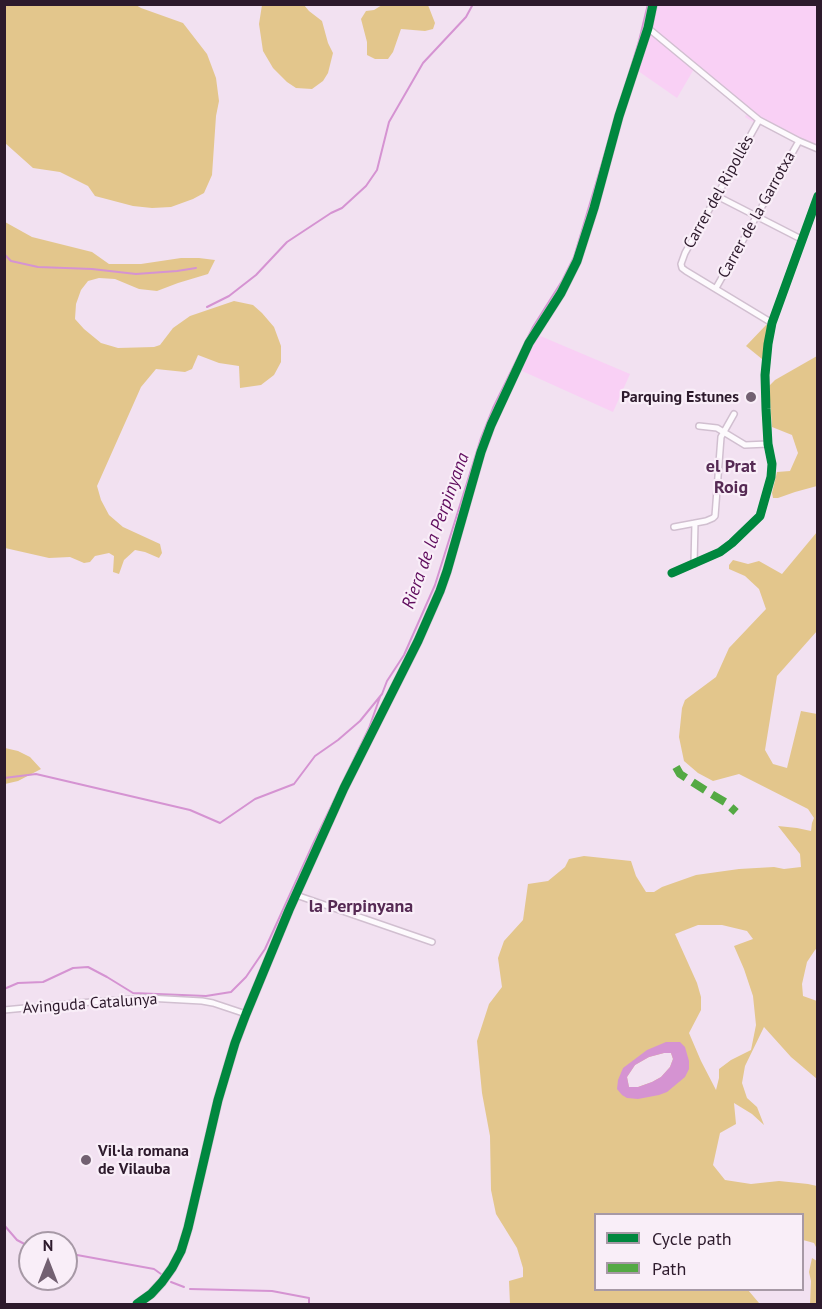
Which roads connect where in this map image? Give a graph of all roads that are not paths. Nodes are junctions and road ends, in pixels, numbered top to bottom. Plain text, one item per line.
1 (653, 4) edge
2 (648, 28) junction
3 (759, 120) junction
4 (799, 141) junction
5 (818, 149) edge
6 (717, 196) junction
7 (818, 196) edge
8 (756, 217) junction
9 (801, 239) junction
10 (716, 288) junction
11 (772, 323) junction
12 (734, 414) dead end
13 (699, 426) dead end
14 (724, 432) junction
15 (768, 444) junction
16 (695, 523) junction
17 (674, 526) dead end
18 (694, 564) junction
19 (672, 573) dead end
20 (296, 895) junction
21 (432, 942) dead end
22 (4, 1010) edge
23 (246, 1014) junction
24 (137, 1305) edge

1 - 2 street
2 - 3 street
2 - 20 street
3 - 4 street
3 - 6 street, Carrer del Ripollès
4 - 5 street
4 - 8 street, Carrer de la Garrotxa
6 - 8 street
6 - 10 street, Carrer del Ripollès
7 - 9 street
8 - 9 street
8 - 10 street, Carrer de la Garrotxa
9 - 11 street
10 - 11 street
11 - 15 street
12 - 14 street
13 - 14 street
14 - 15 street
14 - 16 street
15 - 18 street
16 - 17 street
16 - 18 street
18 - 19 street
20 - 21 street
20 - 23 street
22 - 23 street, Avinguda Catalunya
23 - 24 street

